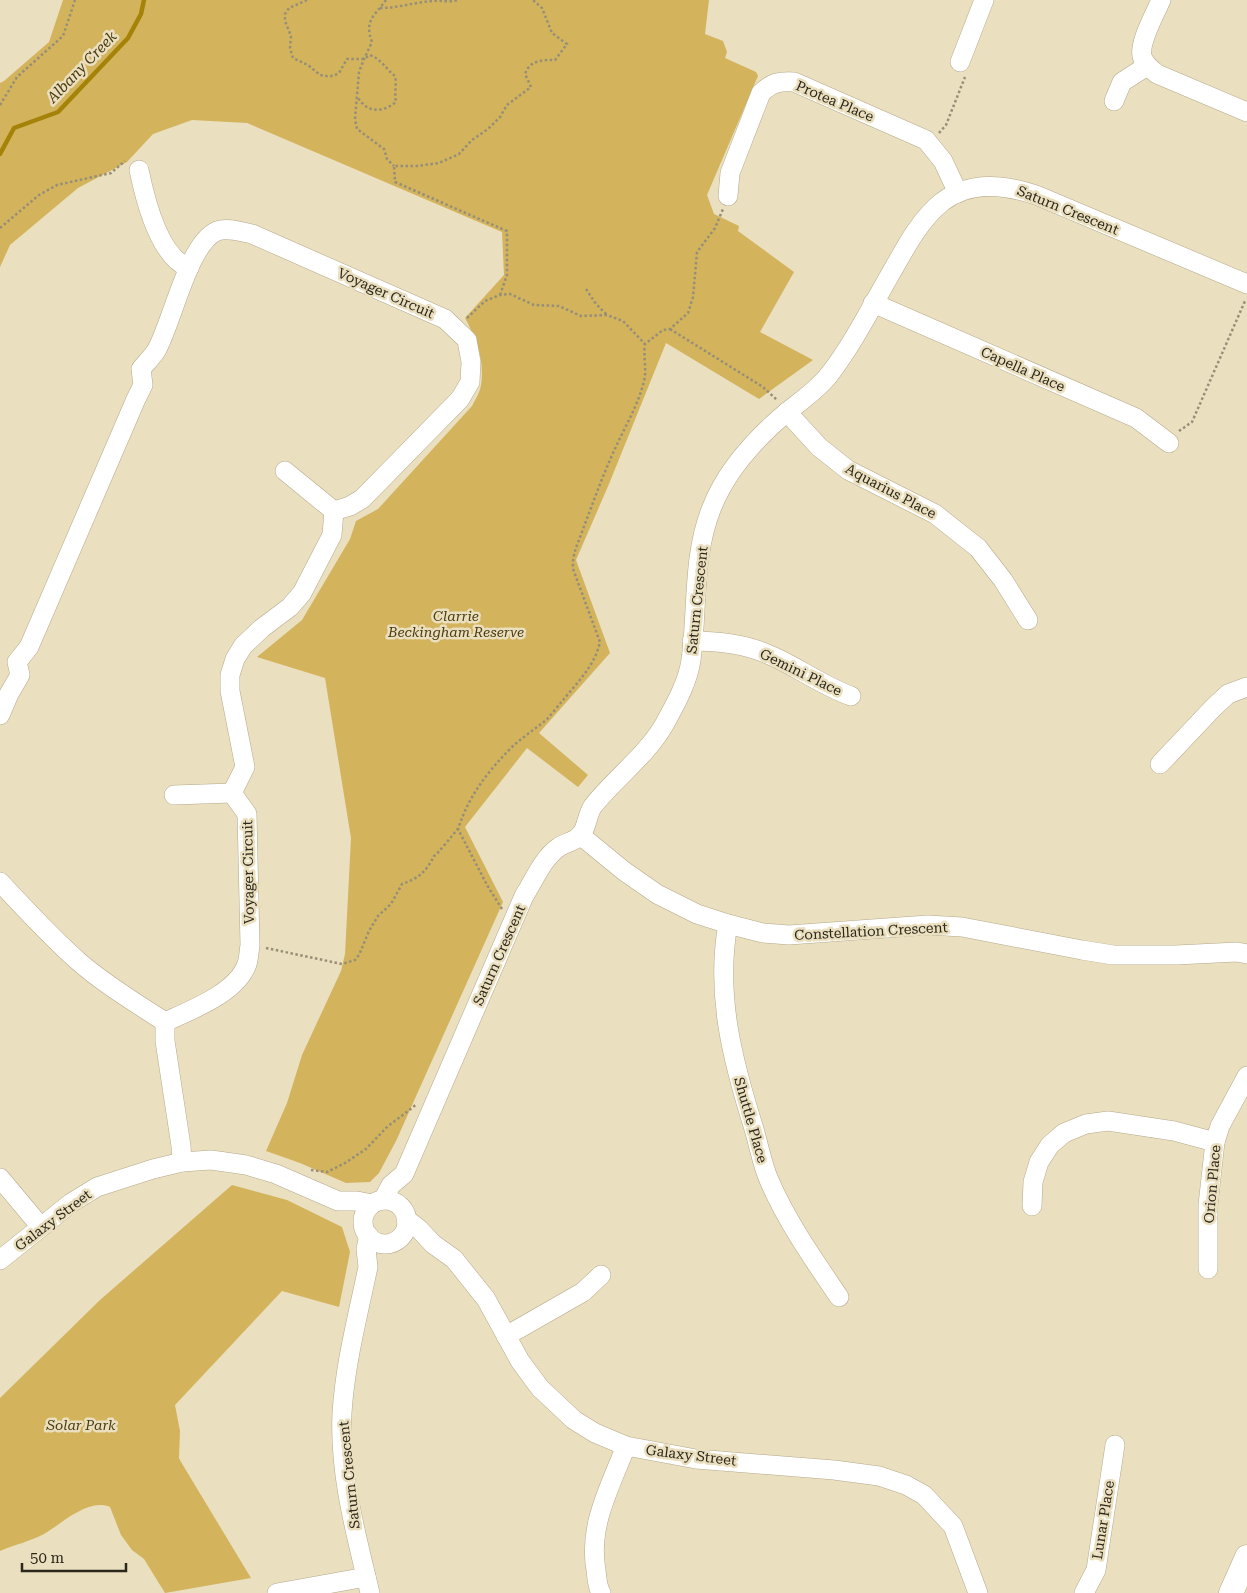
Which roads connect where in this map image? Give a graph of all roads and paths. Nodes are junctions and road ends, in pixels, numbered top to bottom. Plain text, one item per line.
1 (75, 0) edge
2 (307, 0) edge
3 (386, 0) edge
4 (457, 0) edge
5 (532, 0) edge
6 (984, 0) edge
7 (1161, 0) edge
8 (380, 8) junction
9 (364, 59) junction
10 (960, 62) joint
11 (1147, 66) junction
12 (358, 98) junction
13 (1114, 101) dead end
14 (0, 105) edge
15 (1247, 112) edge
16 (930, 144) junction
17 (394, 166) junction
18 (139, 170) joint
19 (958, 193) junction
20 (728, 196) joint
21 (0, 228) edge
22 (189, 268) junction
23 (586, 289) dead end
24 (1246, 292) edge
25 (500, 295) junction
26 (873, 303) junction
27 (607, 315) junction
28 (455, 329) junction
29 (670, 329) junction
30 (645, 344) junction
31 (787, 412) junction
32 (1168, 443) joint
33 (285, 471) dead end
34 (334, 511) junction
35 (1028, 620) dead end
36 (692, 641) junction
37 (1247, 687) edge
38 (851, 696) dead end
39 (0, 715) edge
40 (1160, 764) dead end
41 (232, 793) junction
42 (174, 795) dead end
43 (458, 829) junction
44 (580, 836) junction
45 (0, 882) edge
46 (502, 910) dead end
47 (728, 924) junction
48 (250, 944) junction
49 (1247, 954) edge
50 (165, 1022) junction
51 (1247, 1076) edge
52 (417, 1103) dead end
53 (1215, 1142) junction
54 (182, 1162) junction
55 (305, 1169) dead end
56 (0, 1178) edge
57 (338, 1201) junction
58 (1032, 1206) dead end
59 (390, 1207) junction
60 (41, 1227) junction
61 (366, 1230) junction
62 (392, 1241) junction
63 (433, 1244) junction
64 (0, 1260) edge
65 (368, 1267) junction
66 (1208, 1269) dead end
67 (601, 1275) dead end
68 (840, 1297) dead end
69 (506, 1336) junction
70 (1115, 1445) dead end
71 (626, 1446) junction
72 (1247, 1557) edge
73 (368, 1585) edge
74 (277, 1593) edge
75 (601, 1593) edge
76 (978, 1593) edge
77 (1084, 1593) edge
78 (1231, 1593) edge

1 - 14 path
2 - 9 path
3 - 8 path
4 - 8 path
5 - 17 path
6 - 10 street
7 - 11 street
8 - 9 path
9 - 12 path
9 - 12 path
10 - 16 path
11 - 13 street
11 - 15 street
12 - 17 path
16 - 19 street, Protea Place
16 - 20 street, Protea Place
17 - 25 path
18 - 21 path
18 - 22 street
19 - 24 street, Saturn Crescent
19 - 26 street, Saturn Crescent
20 - 29 path
22 - 28 street, Voyager Circuit
22 - 39 street, Voyager Circuit
23 - 27 path
24 - 32 path
25 - 27 path
25 - 28 path
26 - 31 street, Saturn Crescent
26 - 32 street, Capella Place
27 - 30 path
28 - 34 street, Voyager Circuit
29 - 30 path
29 - 31 path
30 - 43 path
31 - 35 street, Aquarius Place
31 - 36 street, Saturn Crescent
33 - 34 street
34 - 41 street
36 - 38 street, Gemini Place
36 - 44 street, Saturn Crescent
37 - 40 street
41 - 42 street
41 - 48 street, Voyager Circuit
43 - 46 path
43 - 48 path
44 - 47 street, Constellation Crescent
44 - 59 street, Saturn Crescent
45 - 50 street
47 - 49 street, Constellation Crescent
47 - 68 street, Shuttle Place
48 - 50 street, Voyager Circuit
50 - 54 street
51 - 53 street, Orion Place
52 - 55 path
53 - 58 street
53 - 66 street, Orion Place
54 - 57 street, Galaxy Street
54 - 60 street, Galaxy Street
56 - 60 street
57 - 59 street, Galaxy Street
57 - 61 street, Galaxy Street
59 - 61 street
59 - 62 street
59 - 63 street, Galaxy Street
60 - 64 street, Galaxy Street
61 - 62 street
61 - 65 street, Saturn Crescent
62 - 63 street
62 - 65 street, Saturn Crescent
63 - 69 street, Galaxy Street
65 - 73 street, Saturn Crescent
67 - 69 street
69 - 71 street, Galaxy Street
70 - 77 street, Lunar Place
71 - 75 street
71 - 76 street, Galaxy Street
72 - 78 main road
73 - 74 street

